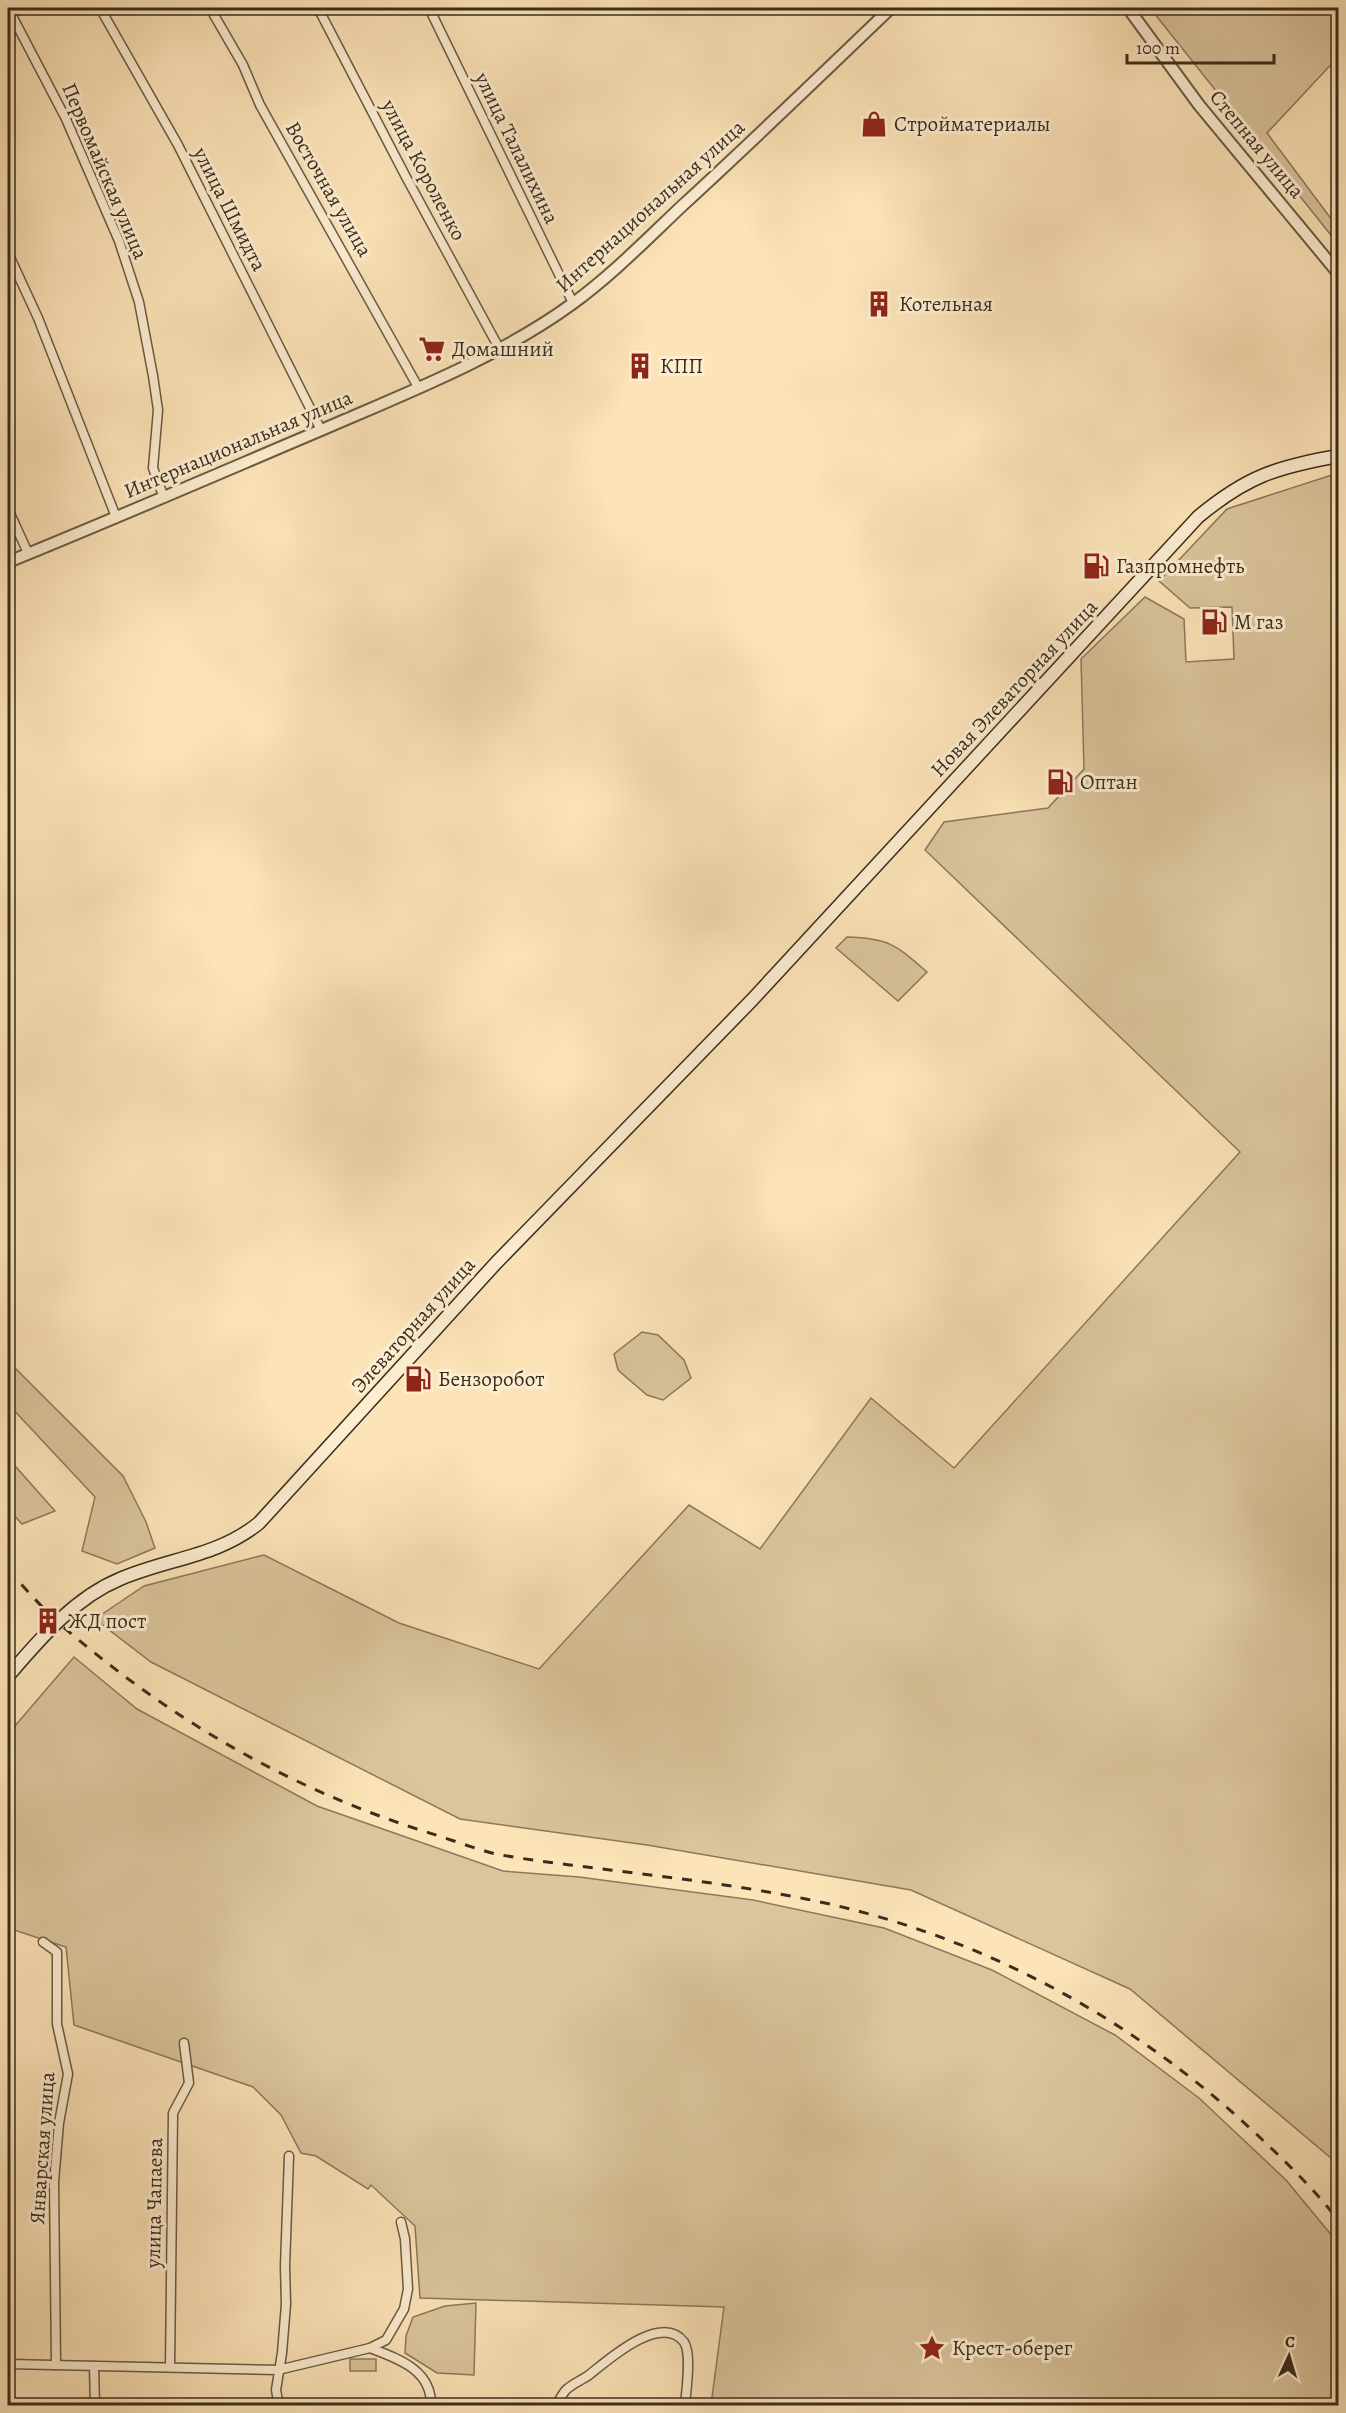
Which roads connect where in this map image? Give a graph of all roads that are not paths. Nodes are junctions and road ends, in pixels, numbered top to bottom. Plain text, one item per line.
1 (8, 8) edge
2 (100, 8) edge
3 (210, 8) edge
4 (318, 8) edge
5 (429, 8) edge
6 (891, 8) edge
7 (1128, 8) edge
8 (8, 253) edge
9 (1338, 273) edge
10 (573, 303) junction
11 (499, 348) junction
12 (418, 387) junction
13 (321, 430) junction
14 (1338, 456) edge
15 (164, 498) junction
16 (8, 509) edge
17 (116, 517) junction
18 (28, 554) junction
19 (8, 562) edge
20 (752, 1000) joint
21 (8, 1676) edge
22 (43, 1941) dead end
23 (184, 2043) dead end
24 (290, 2156) dead end
25 (401, 2222) dead end
26 (370, 2348) junction
27 (8, 2364) edge
28 (56, 2365) junction
29 (94, 2366) junction
30 (170, 2367) junction
31 (278, 2370) junction
32 (95, 2406) edge
33 (279, 2406) edge
34 (431, 2406) edge
35 (556, 2406) edge
36 (685, 2406) edge

1 - 15 street, Первомайская улица
2 - 13 street, улица Шмидта
3 - 12 street, Восточная улица
4 - 11 street, улица Короленко
5 - 10 street, улица Талалихина
6 - 10 street, Интернациональная улица
7 - 9 street, Степная улица
8 - 17 street
10 - 11 street, Интернациональная улица
11 - 12 street, Интернациональная улица
12 - 13 street, Интернациональная улица
13 - 15 street, Интернациональная улица
14 - 20 main road, Новая Элеваторная улица
15 - 17 street, Интернациональная улица
16 - 18 street
17 - 18 street, Интернациональная улица
18 - 19 street, Интернациональная улица
20 - 21 main road, Элеваторная улица
22 - 28 street, Январская улица
23 - 30 street, улица Чапаева
24 - 31 street
25 - 26 street
26 - 31 street
26 - 34 street
27 - 28 street
28 - 29 street
29 - 30 street
29 - 32 street
30 - 31 street
31 - 33 street
35 - 36 street

